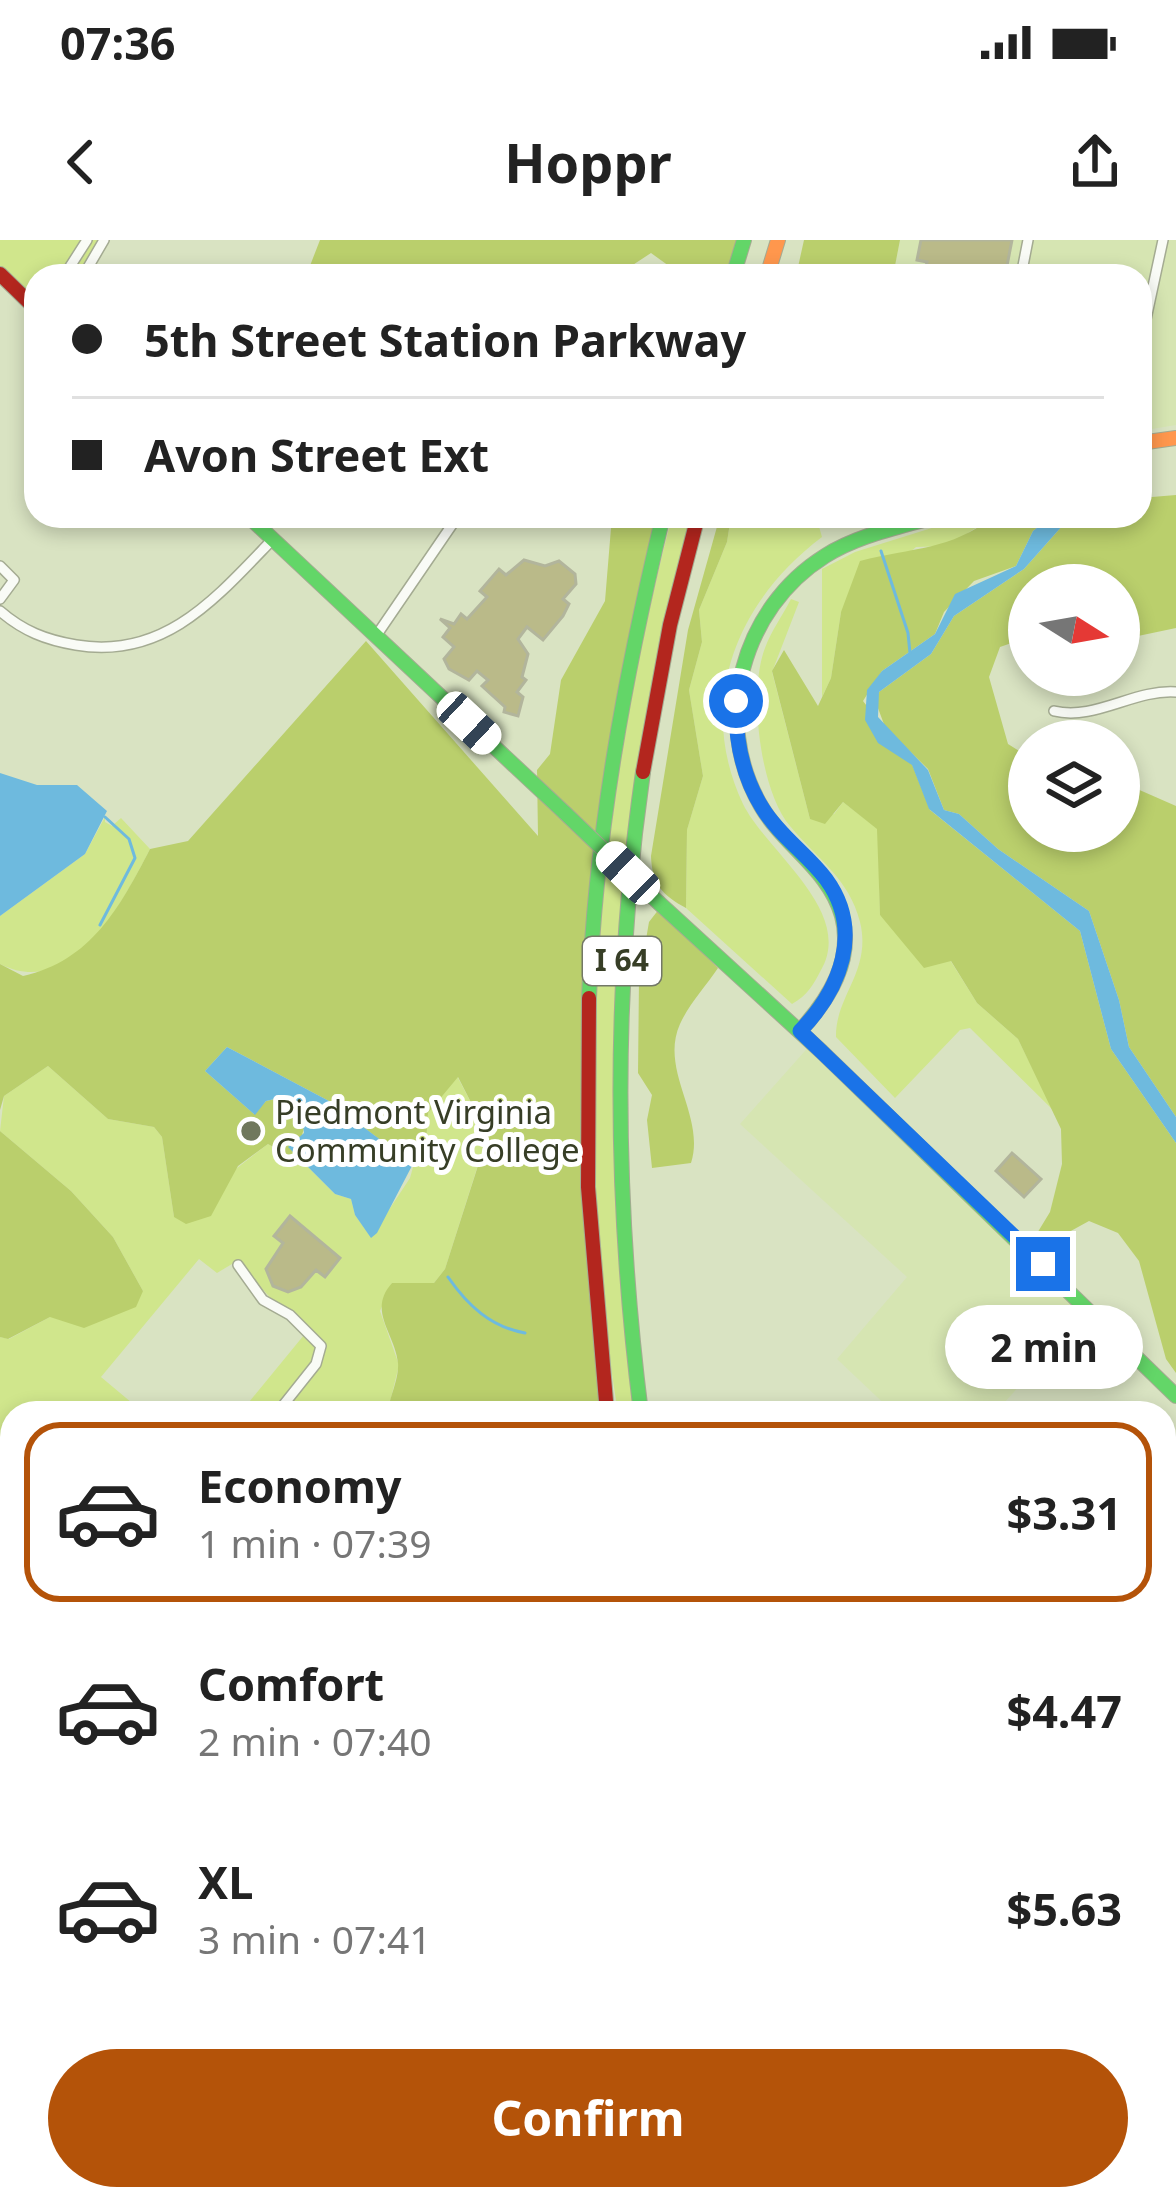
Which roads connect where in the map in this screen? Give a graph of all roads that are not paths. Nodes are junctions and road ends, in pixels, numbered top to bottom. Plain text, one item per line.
1 (1160, 243) edge
2 (0, 274) edge
3 (1152, 285) edge
4 (24, 297) edge
5 (261, 528) edge
6 (450, 528) edge
7 (660, 528) edge
8 (695, 528) edge
9 (899, 528) edge
10 (273, 539) junction
11 (0, 566) edge
12 (0, 598) edge
13 (0, 611) edge
14 (376, 636) junction
15 (1176, 692) edge
16 (1054, 711) dead end
17 (800, 1031) junction
18 (238, 1265) dead end
19 (1176, 1396) edge
20 (287, 1401) edge
21 (606, 1401) edge
22 (640, 1401) edge

1 - 3 street
2 - 4 main road
5 - 10 main road
6 - 14 street
7 - 21 main road, I 64
8 - 22 main road, I 64
9 - 17 main road
10 - 13 street
10 - 14 main road
11 - 12 street
14 - 17 main road, bridge
15 - 16 street
17 - 19 main road
18 - 20 street

